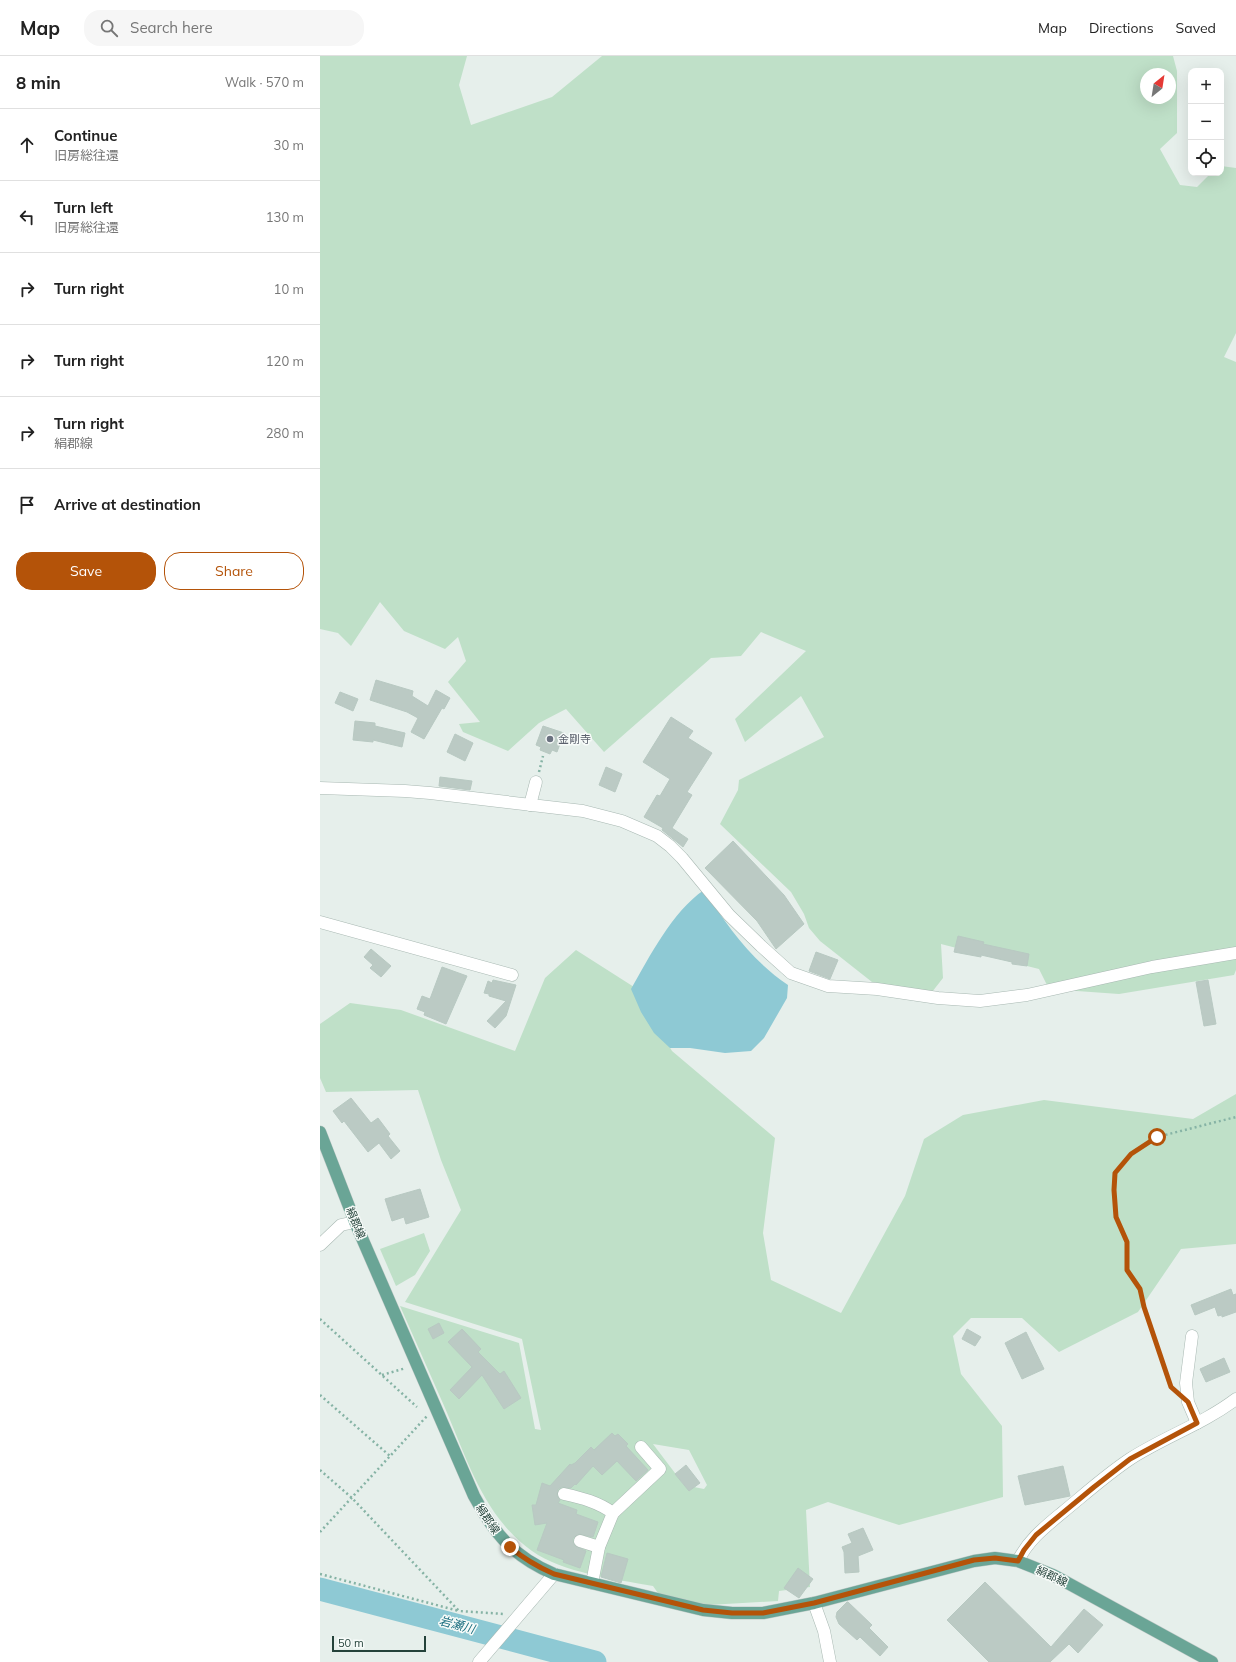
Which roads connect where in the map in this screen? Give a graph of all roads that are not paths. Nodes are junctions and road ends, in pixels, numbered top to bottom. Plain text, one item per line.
1 (536, 782) dead end
2 (320, 788) edge
3 (530, 805) junction
4 (320, 922) edge
5 (1236, 953) edge
6 (512, 975) dead end
7 (320, 1132) edge
8 (355, 1222) junction
9 (320, 1245) edge
10 (1192, 1336) dead end
11 (1236, 1399) edge
12 (1197, 1423) junction
13 (641, 1447) dead end
14 (564, 1494) dead end
15 (613, 1513) junction
16 (580, 1541) dead end
17 (599, 1547) junction
18 (1018, 1561) junction
19 (554, 1574) junction
20 (592, 1583) junction
21 (814, 1603) junction
22 (479, 1662) edge
23 (830, 1662) edge
24 (1212, 1662) edge

1 - 3 street
2 - 3 street
3 - 5 street
4 - 6 street
7 - 8 main road, 絹郡線
8 - 9 street
8 - 19 main road, 絹郡線
10 - 12 street
11 - 12 street
12 - 18 street
13 - 15 street
14 - 15 street
15 - 17 street
16 - 17 street
17 - 20 street
18 - 21 main road, 絹郡線
18 - 24 main road, 絹郡線
19 - 20 main road, 絹郡線
19 - 22 street
20 - 21 main road, 絹郡線
21 - 23 street

